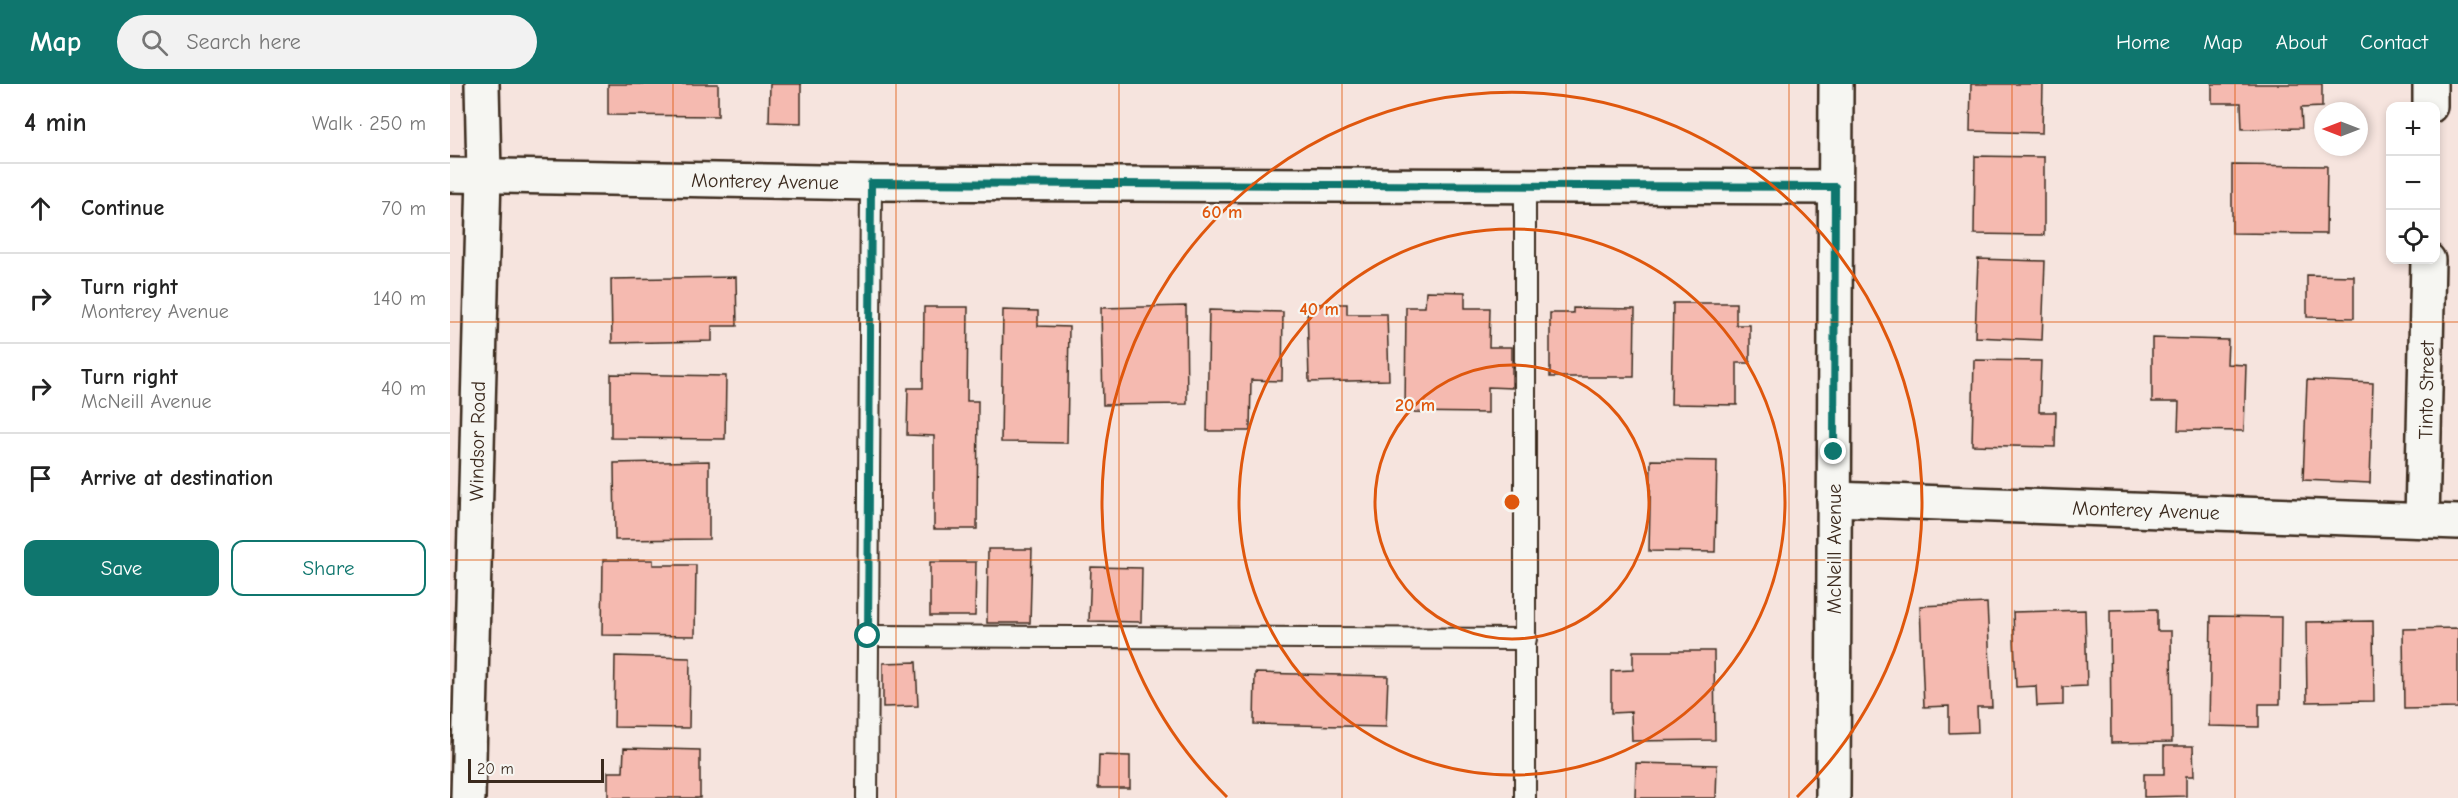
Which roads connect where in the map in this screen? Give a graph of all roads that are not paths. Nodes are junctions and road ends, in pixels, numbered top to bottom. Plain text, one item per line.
1 (482, 84) edge
2 (1836, 84) edge
3 (2430, 84) edge
4 (2430, 102) edge
5 (450, 175) edge
6 (484, 175) junction
7 (871, 183) junction
8 (1525, 186) junction
9 (1835, 187) junction
10 (2428, 264) edge
11 (1834, 499) junction
12 (2422, 520) junction
13 (2458, 522) edge
14 (868, 636) junction
15 (1526, 639) junction
16 (468, 798) edge
17 (867, 798) edge
18 (1525, 798) edge
19 (1833, 798) edge

1 - 6 street, Windsor Road
2 - 9 street, McNeill Avenue
3 - 4 street
5 - 6 street, Monterey Avenue
6 - 7 street, Monterey Avenue
6 - 16 street, Windsor Road
7 - 8 street, Monterey Avenue
7 - 14 lane
8 - 9 street, Monterey Avenue
8 - 15 lane
9 - 11 street, McNeill Avenue
10 - 12 street, Tinto Street
11 - 12 street, Monterey Avenue
11 - 19 street, McNeill Avenue
12 - 13 street, Monterey Avenue
14 - 15 lane
14 - 17 lane
15 - 18 lane

